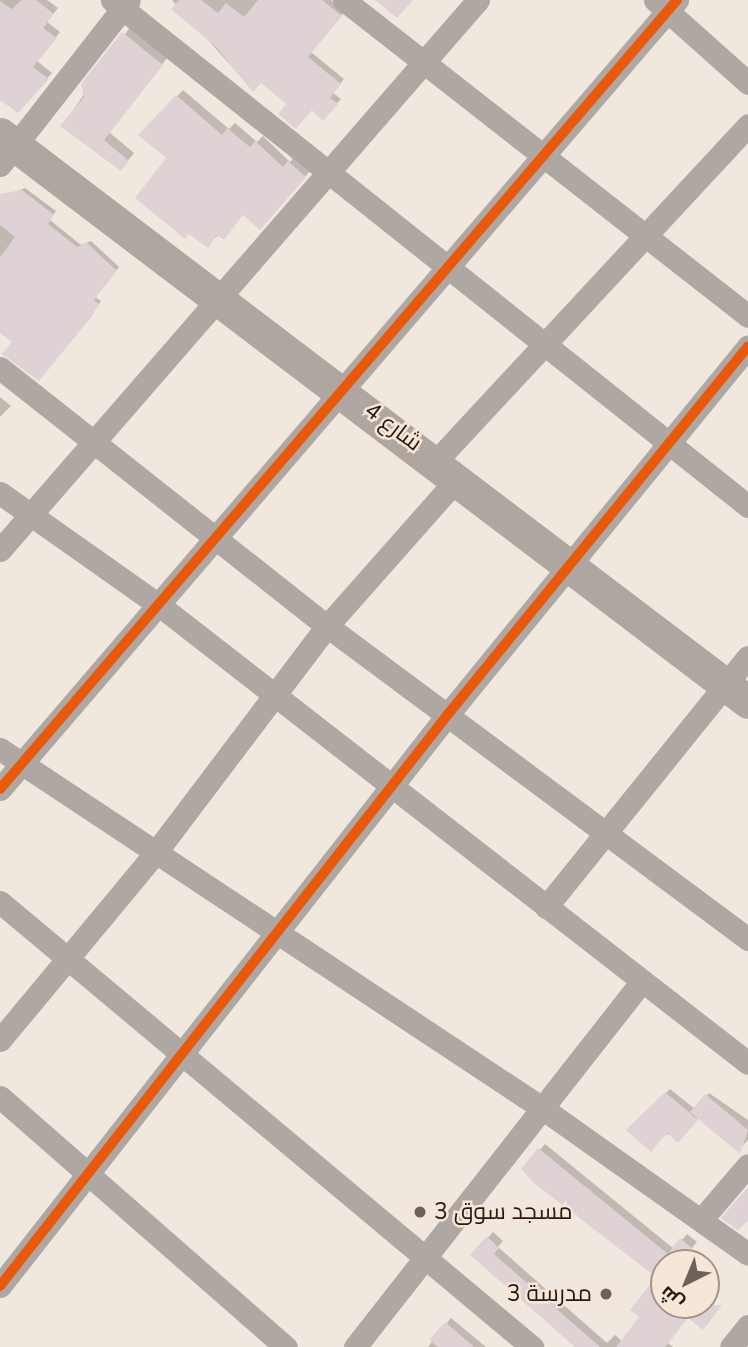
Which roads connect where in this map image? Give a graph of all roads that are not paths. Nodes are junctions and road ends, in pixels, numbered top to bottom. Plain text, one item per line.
1 (344, 0) edge
2 (478, 0) edge
3 (121, 3) edge
4 (666, 4) edge
5 (421, 65) junction
6 (748, 83) edge
7 (748, 125) edge
8 (4, 148) edge
9 (541, 159) junction
10 (332, 172) junction
11 (647, 240) junction
12 (447, 270) junction
13 (219, 299) junction
14 (748, 316) edge
15 (545, 343) junction
16 (748, 346) edge
17 (0, 368) edge
18 (346, 392) junction
19 (667, 441) junction
20 (92, 445) junction
21 (448, 469) junction
22 (0, 493) edge
23 (748, 506) edge
24 (29, 516) junction
25 (218, 536) junction
26 (0, 550) edge
27 (572, 563) junction
28 (159, 604) junction
29 (327, 626) junction
30 (748, 657) edge
31 (737, 693) edge
32 (272, 694) junction
33 (449, 713) junction
34 (0, 749) edge
35 (24, 764) junction
36 (392, 786) junction
37 (0, 789) edge
38 (608, 830) junction
39 (156, 852) junction
40 (0, 902) edge
41 (546, 907) junction
42 (278, 933) junction
43 (748, 939) edge
44 (66, 956) junction
45 (642, 981) junction
46 (0, 1040) edge
47 (185, 1055) junction
48 (748, 1063) edge
49 (0, 1097) edge
50 (542, 1108) junction
51 (748, 1166) edge
52 (90, 1175) junction
53 (701, 1220) junction
54 (748, 1254) edge
55 (423, 1256) junction
56 (0, 1286) edge
57 (748, 1326) edge
58 (286, 1347) edge
59 (355, 1347) edge
60 (532, 1347) edge
61 (731, 1347) edge

1 - 5 street
2 - 5 street
3 - 8 street
3 - 10 street
4 - 6 street
4 - 9 street
5 - 9 street
5 - 10 street
7 - 11 street
8 - 13 street, شارع 4
9 - 11 street
9 - 12 street
10 - 12 street
10 - 13 street
11 - 14 street
11 - 15 street
12 - 15 street
12 - 18 street
13 - 18 street, شارع 4
13 - 20 street
15 - 19 street
15 - 21 street
16 - 19 street
17 - 20 street
18 - 21 street, شارع 4
18 - 25 street
19 - 23 street
19 - 27 street
20 - 24 street
20 - 25 street
21 - 27 street, شارع 4
21 - 29 street
22 - 24 street
24 - 26 street
24 - 28 street
25 - 28 street
25 - 29 street
27 - 31 street, شارع 4
27 - 33 street
28 - 32 street
28 - 35 street
29 - 32 street
29 - 33 street
30 - 31 street
31 - 38 street
32 - 36 street
32 - 39 street
33 - 36 street
33 - 38 street
34 - 35 street
35 - 37 street
35 - 39 street
36 - 41 street
36 - 42 street
38 - 41 street
38 - 43 street
39 - 42 street
39 - 44 street
40 - 44 street
41 - 45 street
42 - 47 street
42 - 50 street
44 - 46 street
44 - 47 street
45 - 48 street
45 - 50 street
47 - 52 street
47 - 55 street
49 - 52 street
50 - 53 street
50 - 55 street
51 - 53 street
52 - 56 street
52 - 58 street
53 - 54 street
55 - 59 street
55 - 60 street
57 - 61 street

